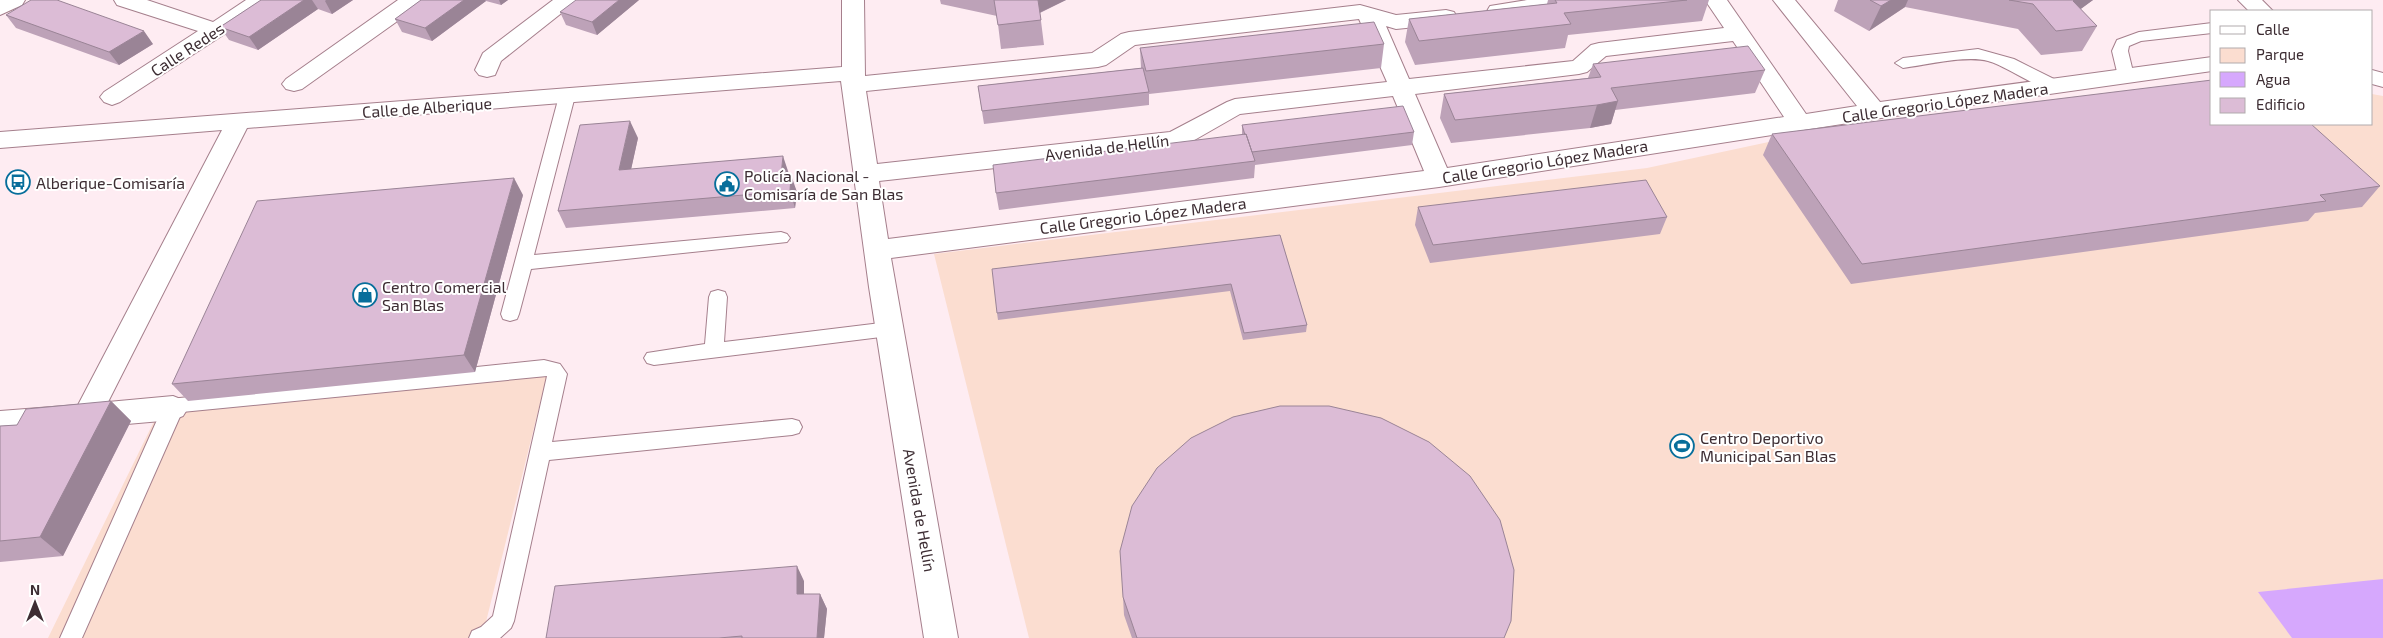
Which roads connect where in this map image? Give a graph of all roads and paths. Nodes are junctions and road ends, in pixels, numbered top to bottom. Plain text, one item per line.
1 (14, 0) edge
2 (124, 0) edge
3 (261, 0) edge
4 (412, 0) edge
5 (567, 0) edge
6 (854, 0) edge
7 (1542, 0) edge
8 (1716, 0) edge
9 (1784, 0) edge
10 (2249, 0) edge
11 (0, 8) edge
12 (1367, 8) edge
13 (2261, 10) edge
14 (2210, 28) edge
15 (216, 30) junction
16 (1739, 33) junction
17 (1903, 63) dead end
18 (2210, 64) edge
19 (487, 70) dead end
20 (2126, 76) junction
21 (853, 79) junction
22 (294, 84) dead end
23 (2054, 86) junction
24 (1399, 88) junction
25 (567, 96) junction
26 (112, 97) dead end
27 (1874, 111) junction
28 (238, 122) junction
29 (1800, 122) junction
30 (0, 140) edge
31 (866, 174) junction
32 (1439, 178) junction
33 (781, 238) dead end
34 (876, 250) junction
35 (523, 263) junction
36 (718, 297) dead end
37 (510, 314) dead end
38 (889, 329) junction
39 (714, 351) junction
40 (654, 358) dead end
41 (173, 408) junction
42 (87, 415) junction
43 (0, 424) edge
44 (792, 427) dead end
45 (540, 452) junction
46 (71, 638) edge
47 (480, 638) edge
48 (942, 638) edge

1 - 11 street
2 - 15 street
3 - 15 street, Calle Redes
4 - 22 street
5 - 19 street
6 - 21 street, Avenida de Hellín
7 - 12 street
8 - 16 street
9 - 27 street
10 - 13 street
12 - 21 street
12 - 24 street
14 - 20 lane
15 - 26 street, Calle Redes
16 - 24 street, Avenida de Hellín
16 - 29 street
17 - 23 lane
18 - 20 street, Calle Gregorio López Madera
20 - 23 street, Calle Gregorio López Madera
21 - 25 street, Calle de Alberique
21 - 31 street, Avenida de Hellín
23 - 27 street, Calle Gregorio López Madera
24 - 31 street, Avenida de Hellín
24 - 32 street
25 - 28 street, Calle de Alberique
25 - 35 lane
27 - 29 street, Calle Gregorio López Madera
28 - 30 street, Calle de Alberique
28 - 42 street
29 - 32 street, Calle Gregorio López Madera
31 - 34 street, Avenida de Hellín
32 - 34 street, Calle Gregorio López Madera
33 - 35 lane
34 - 38 street, Avenida de Hellín
35 - 37 lane
36 - 39 lane
38 - 39 lane
38 - 48 street, Avenida de Hellín
39 - 40 lane
41 - 42 street
41 - 45 lane
41 - 46 lane
42 - 43 street
44 - 45 lane
45 - 47 lane

